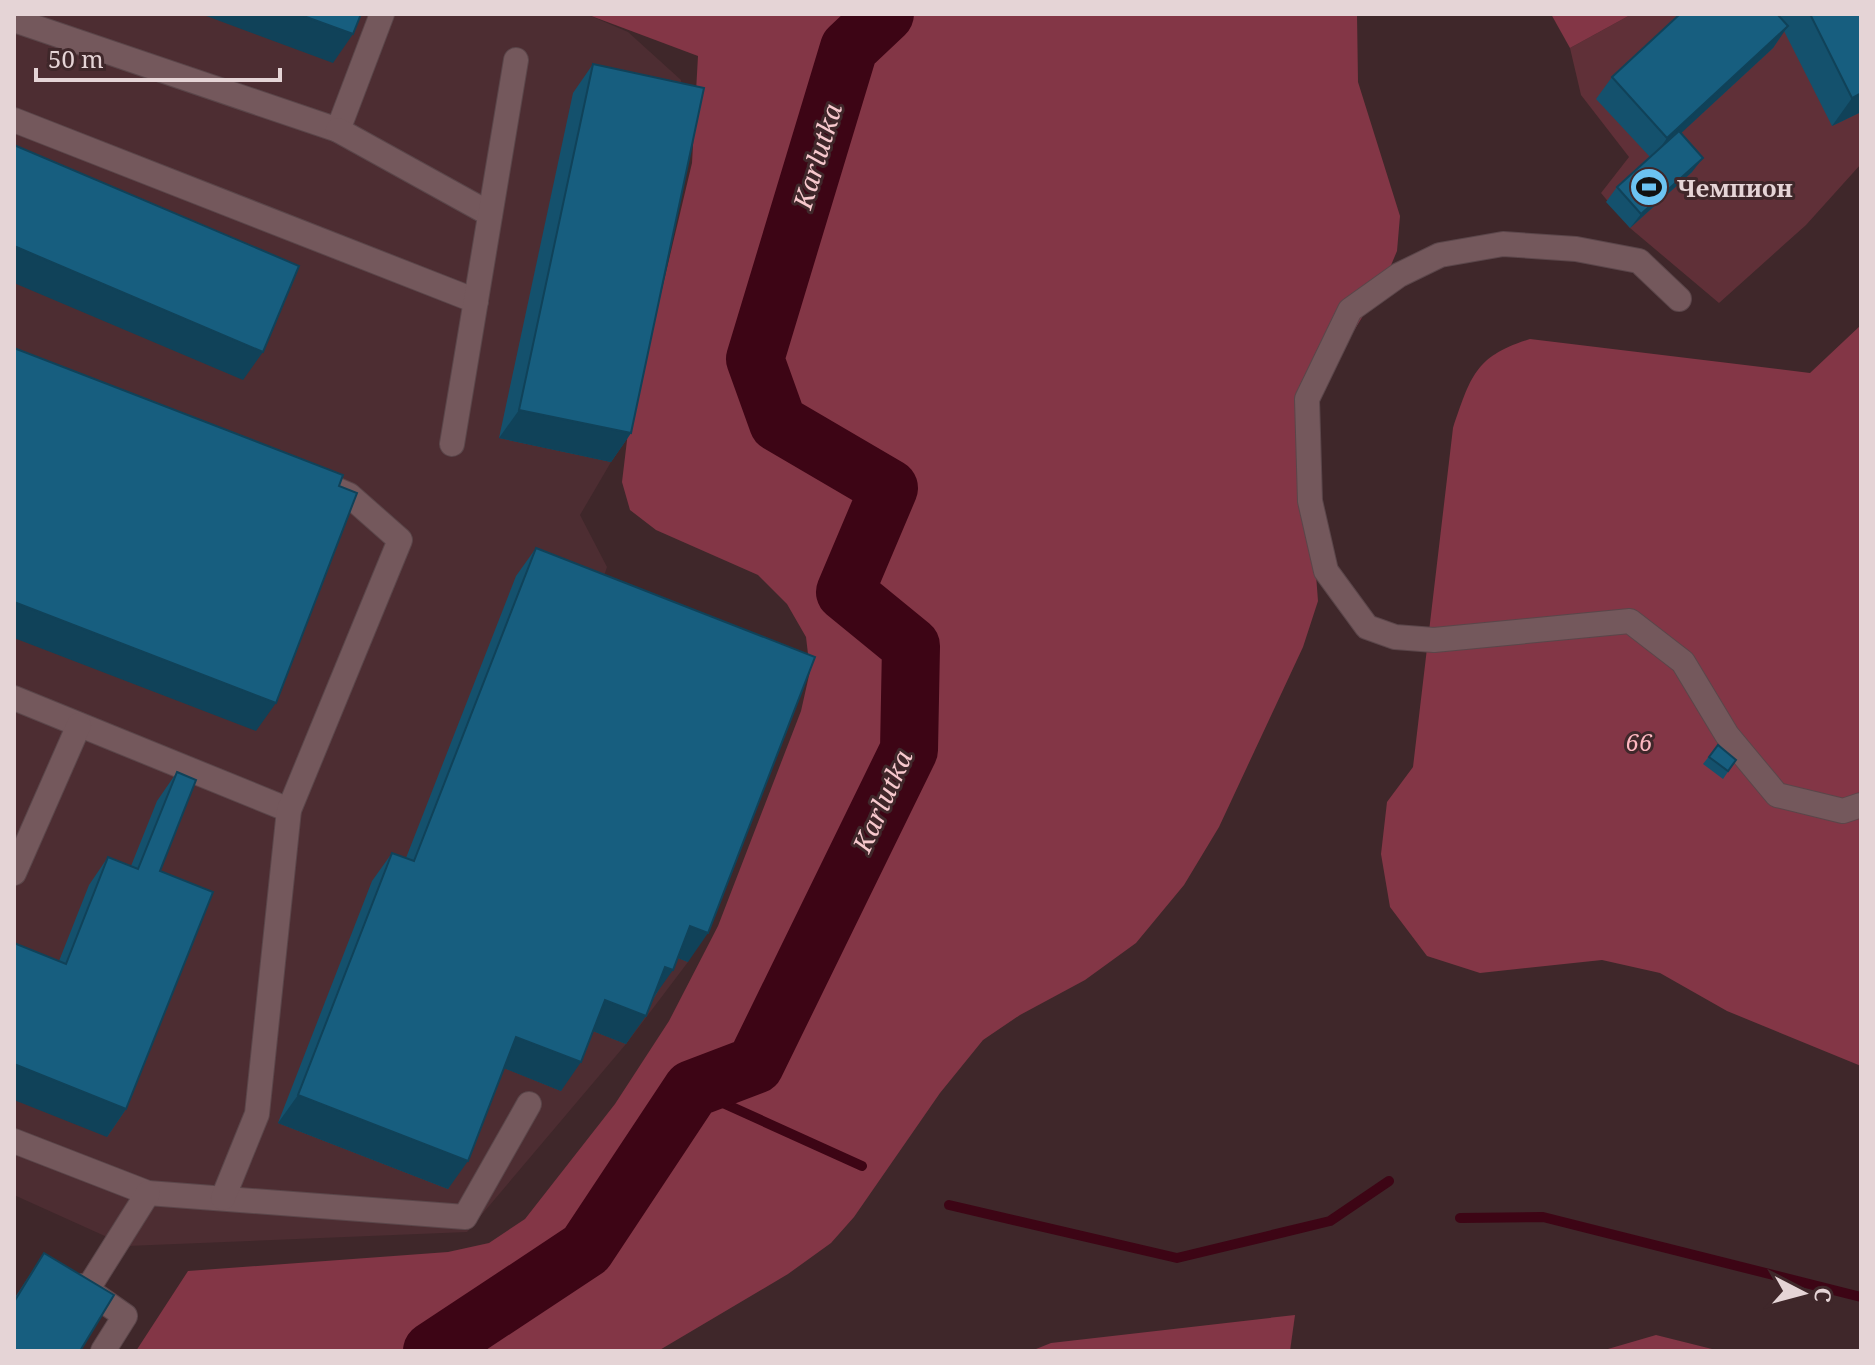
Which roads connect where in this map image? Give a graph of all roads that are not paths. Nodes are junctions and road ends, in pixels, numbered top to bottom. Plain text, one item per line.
1 (382, 14) edge
2 (14, 20) edge
3 (516, 60) dead end
4 (14, 120) edge
5 (338, 130) junction
6 (490, 214) junction
7 (1679, 299) dead end
8 (476, 301) junction
9 (452, 444) dead end
10 (306, 476) edge
11 (14, 698) edge
12 (79, 725) junction
13 (1861, 805) edge
14 (289, 810) junction
15 (14, 873) edge
16 (529, 1104) dead end
17 (14, 1141) edge
18 (148, 1193) junction
19 (223, 1198) junction
20 (103, 1351) edge

1 - 5 lane
2 - 5 lane
3 - 6 lane
4 - 8 lane
5 - 6 lane
6 - 8 lane
7 - 13 lane
8 - 9 lane
10 - 14 lane
11 - 12 lane
12 - 14 lane
12 - 15 lane
14 - 19 lane
16 - 19 lane
17 - 18 lane
18 - 19 lane
18 - 20 lane

